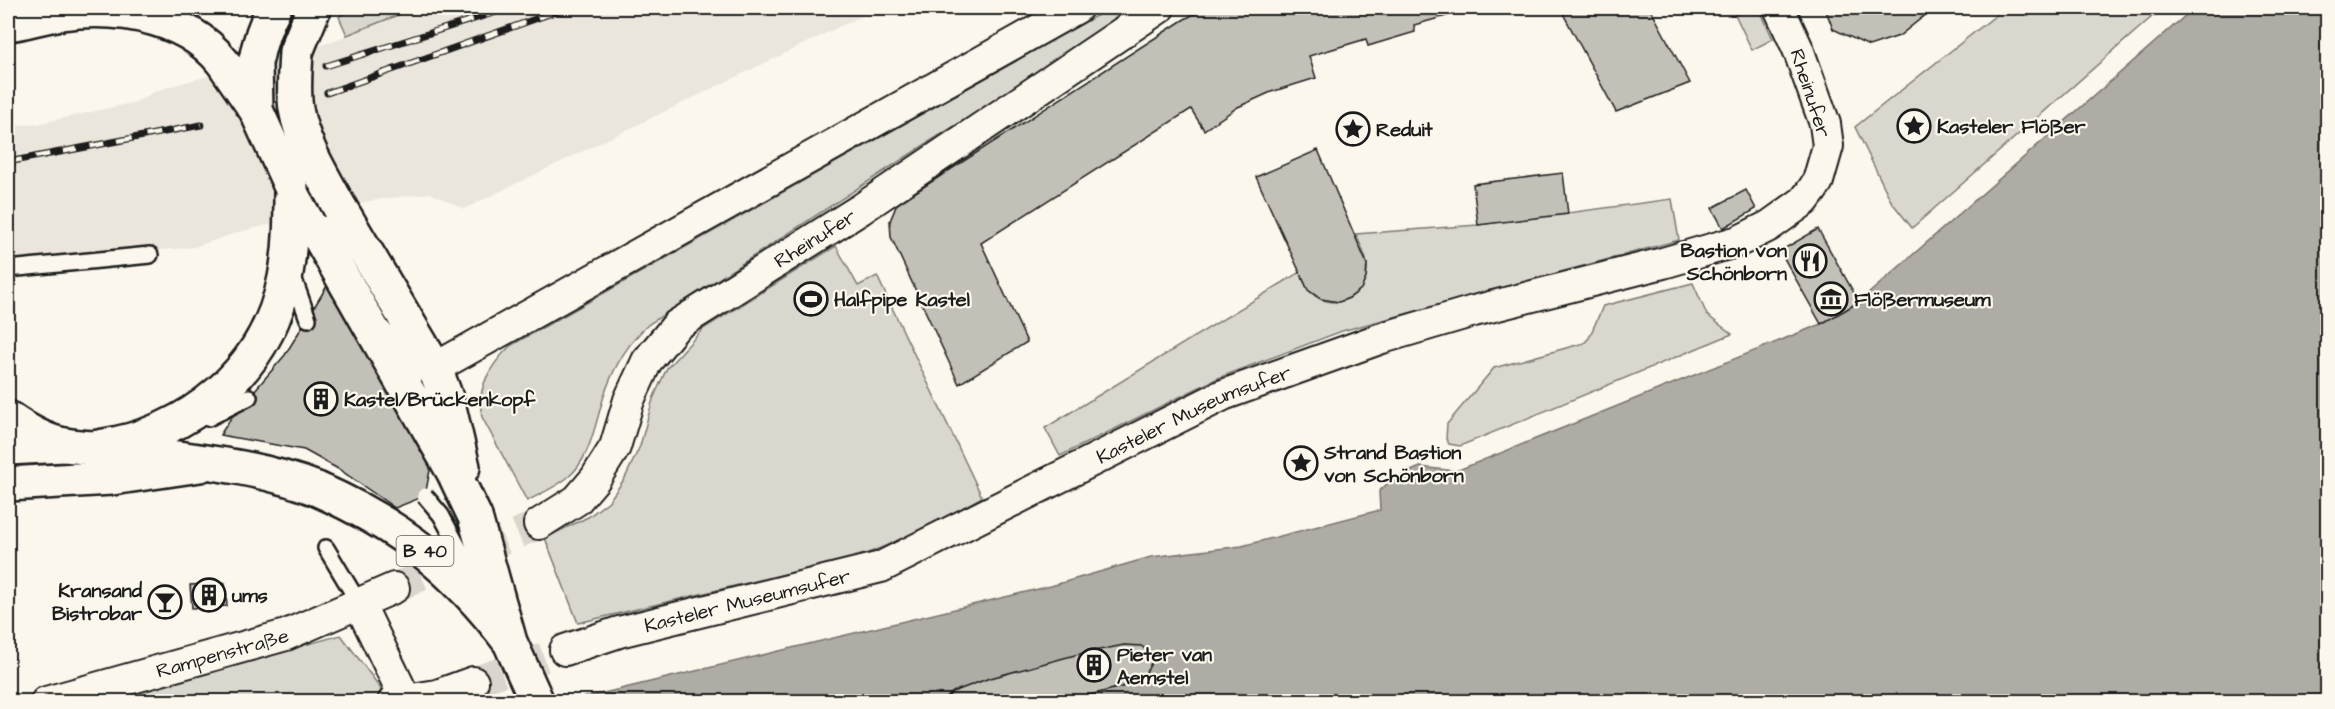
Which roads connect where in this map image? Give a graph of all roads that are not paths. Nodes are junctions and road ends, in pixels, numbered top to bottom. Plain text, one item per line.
1 (274, 8) edge
2 (314, 8) edge
3 (1077, 8) edge
4 (1159, 8) edge
5 (1779, 8) edge
6 (66, 10) edge
7 (120, 10) edge
8 (10, 25) edge
9 (242, 67) junction
10 (1818, 181) joint
11 (299, 218) junction
12 (150, 255) dead end
13 (288, 263) junction
14 (8, 269) edge
15 (308, 319) dead end
16 (374, 332) junction
17 (435, 368) junction
18 (249, 397) dead end
19 (434, 408) junction
20 (8, 418) edge
21 (150, 434) junction
22 (64, 445) junction
23 (98, 447) junction
24 (8, 448) edge
25 (212, 464) junction
26 (8, 484) edge
27 (425, 496) dead end
28 (539, 524) tunnel mouth
29 (326, 548) dead end
30 (394, 588) tunnel mouth
31 (360, 605) junction
32 (510, 642) junction
33 (565, 650) tunnel mouth
34 (473, 682) tunnel mouth
35 (399, 700) edge
36 (46, 702) edge
37 (537, 702) edge

1 - 9 main road
2 - 17 main road, B 40, bridge
3 - 17 street
4 - 28 street, Rheinufer
5 - 10 street, Rheinufer
6 - 7 main road, B 40
6 - 8 main road, B 40
7 - 9 main road, B 40
9 - 11 main road, B 40, bridge
10 - 33 street, Kasteler Museumsufer
11 - 13 main road, B 40
11 - 16 main road, B 40
12 - 14 lane
13 - 15 lane
13 - 21 main road, B 40
16 - 17 street
16 - 19 main road, B 40
17 - 19 main road, B 40
18 - 21 lane
19 - 32 main road, B 40, bridge
20 - 22 main road, B 40
21 - 23 main road, B 40
22 - 23 main road, B 40
22 - 24 main road
23 - 25 main road, B 40
25 - 26 main road
25 - 32 main road, B 40, bridge
27 - 32 lane, bridge
29 - 31 lane
30 - 31 street
31 - 35 street
31 - 36 street, Rampenstraße
32 - 37 main road, B 40, bridge
34 - 35 street

